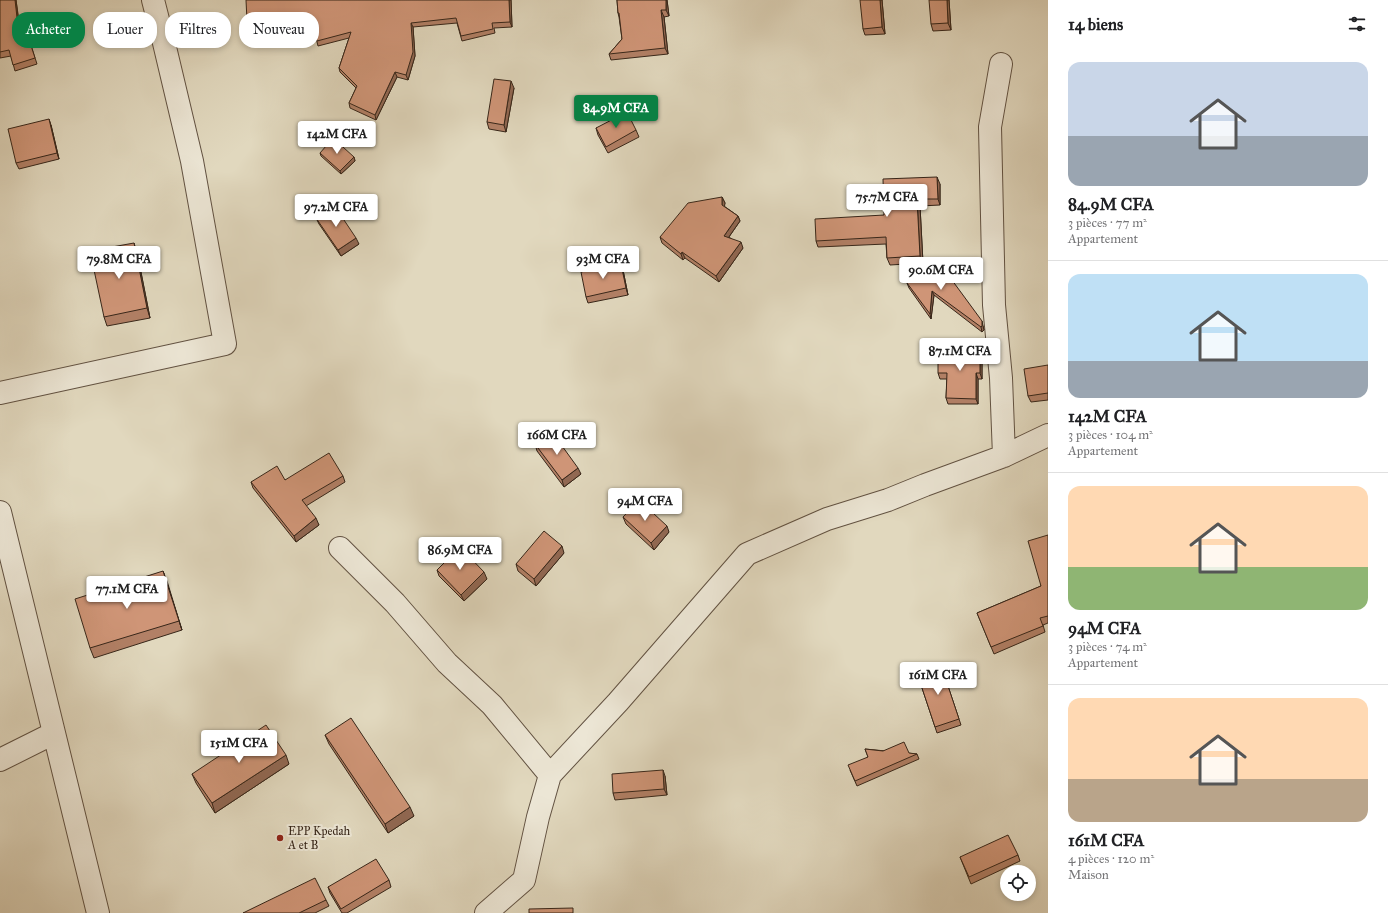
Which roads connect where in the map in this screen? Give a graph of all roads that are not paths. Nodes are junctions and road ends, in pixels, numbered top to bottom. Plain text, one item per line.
1 (152, 0) edge
2 (1001, 64) dead end
3 (0, 393) edge
4 (1048, 435) edge
5 (1004, 456) junction
6 (0, 512) edge
7 (340, 548) dead end
8 (54, 733) junction
9 (0, 760) edge
10 (550, 775) junction
11 (98, 913) edge
12 (486, 913) edge

1 - 3 street
2 - 5 street
4 - 5 street
5 - 10 street
6 - 8 street
7 - 10 street
8 - 9 street
8 - 11 street
10 - 12 street

